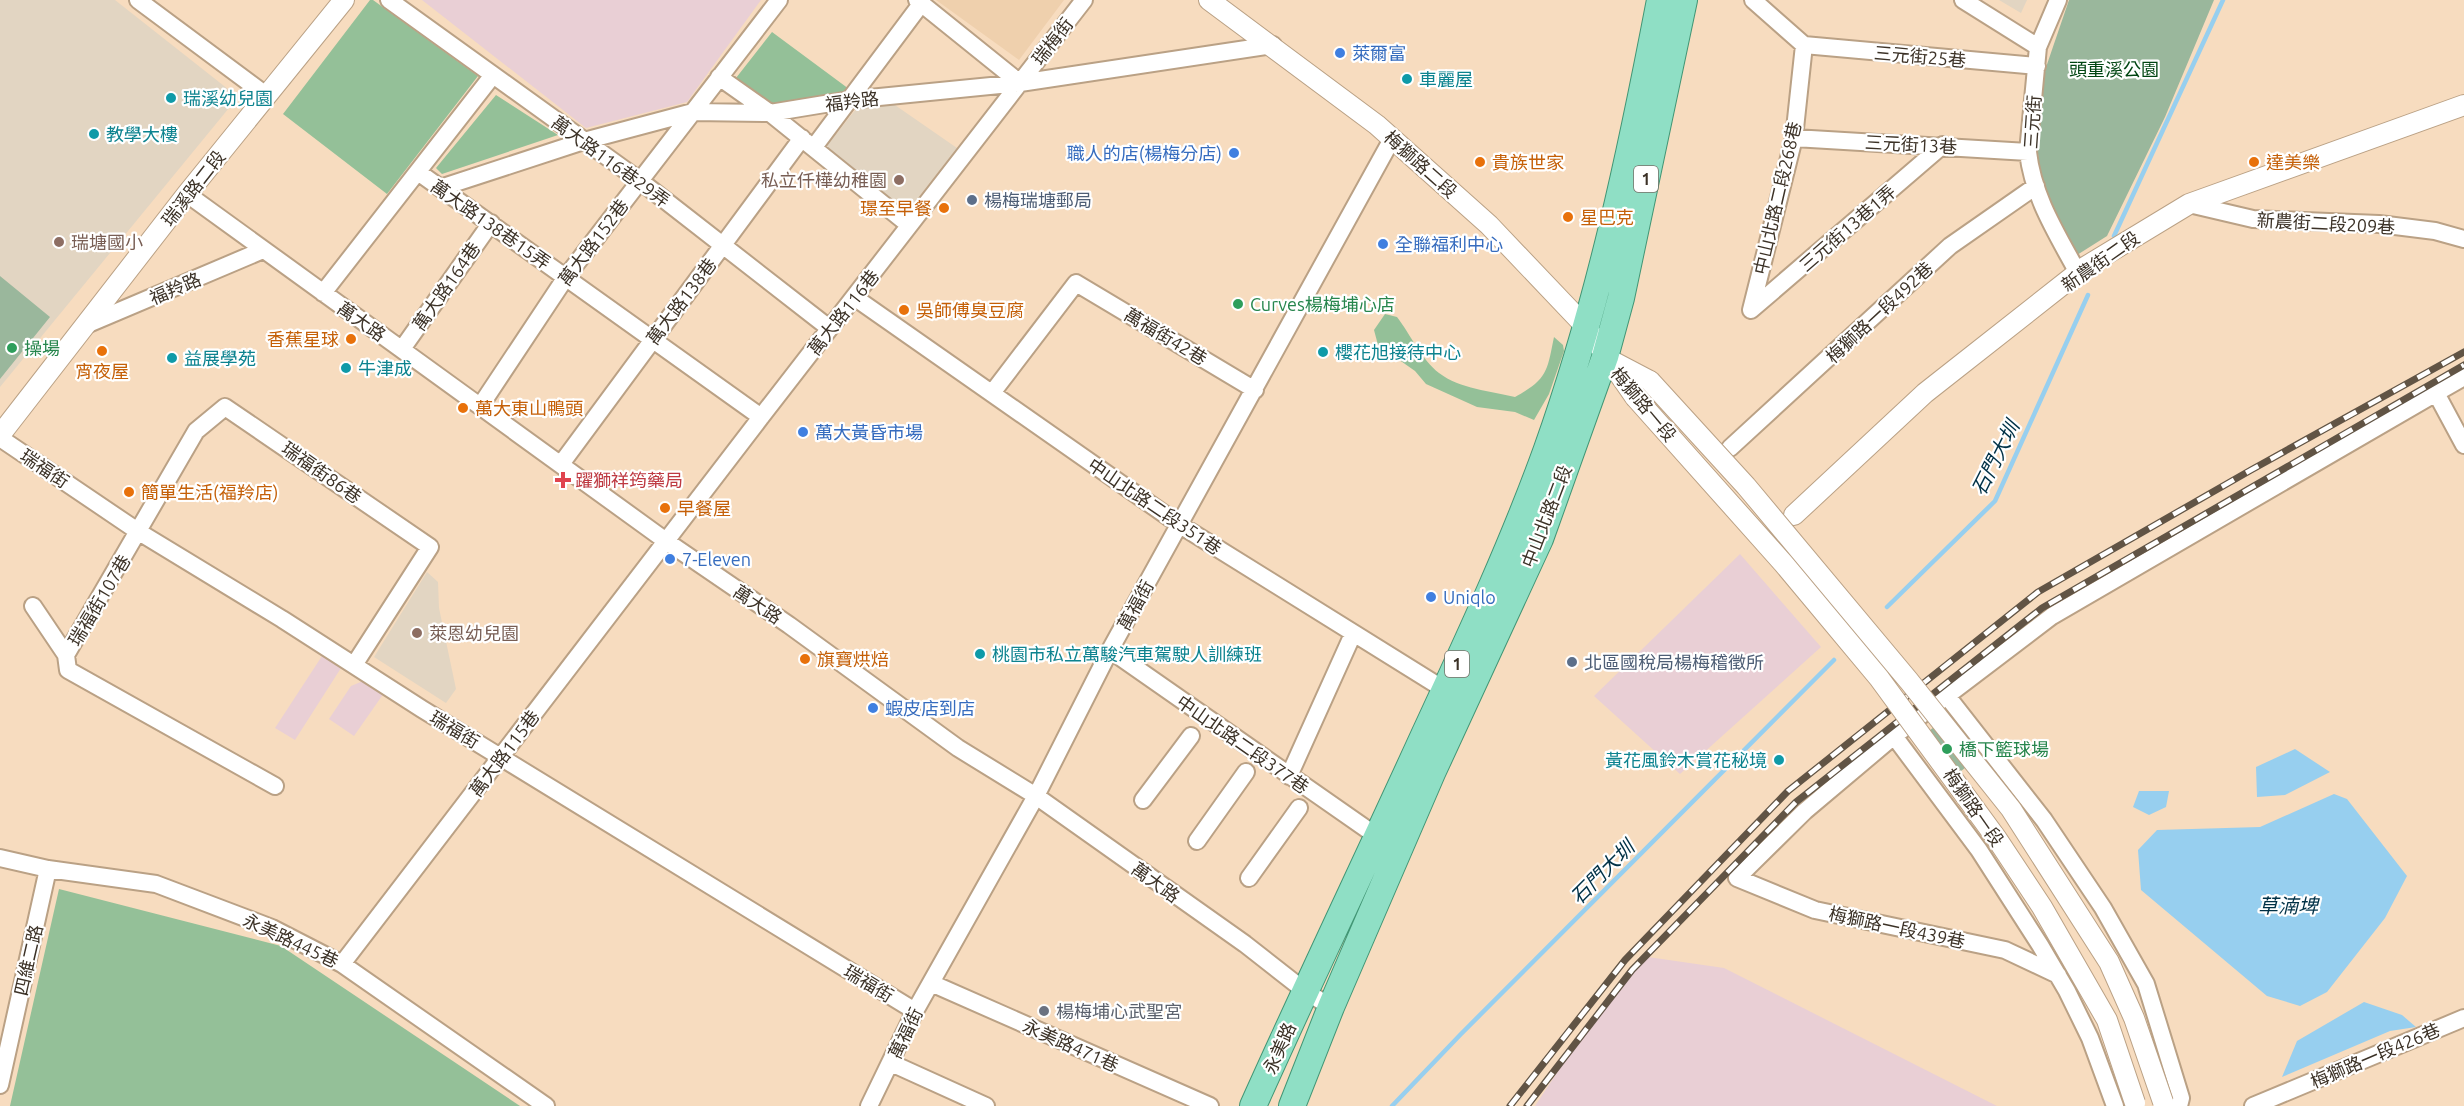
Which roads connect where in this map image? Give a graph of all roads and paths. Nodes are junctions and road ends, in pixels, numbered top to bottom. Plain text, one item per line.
1 (138, 0) edge
2 (344, 0) edge
3 (389, 0) edge
4 (779, 0) edge
5 (1084, 0) edge
6 (1209, 0) edge
7 (1660, 0) edge
8 (1684, 0) edge
9 (1753, 0) edge
10 (1963, 0) edge
11 (2058, 0) edge
12 (919, 2) edge
13 (1272, 45) junction
14 (1804, 45) junction
15 (2038, 47) junction
16 (2037, 66) junction
17 (493, 75) junction
18 (719, 77) junction
19 (1020, 83) junction
20 (267, 96) junction
21 (849, 100) junction
22 (2464, 105) edge
23 (693, 112) junction
24 (770, 112) junction
25 (1794, 138) junction
26 (1392, 139) junction
27 (584, 141) junction
28 (808, 143) junction
29 (1943, 145) junction
30 (2028, 152) junction
31 (418, 172) junction
32 (639, 180) junction
33 (2036, 186) junction
34 (440, 188) junction
35 (188, 194) junction
36 (2189, 204) junction
37 (491, 223) junction
38 (909, 225) junction
39 (2464, 239) edge
40 (724, 245) junction
41 (263, 250) junction
42 (2078, 273) junction
43 (567, 277) junction
44 (323, 293) junction
45 (854, 297) junction
46 (1751, 310) joint
47 (87, 325) junction
48 (829, 328) junction
49 (1587, 328) junction
50 (652, 340) junction
51 (402, 349) junction
52 (1605, 357) junction
53 (2464, 377) edge
54 (1255, 390) junction
55 (992, 393) junction
56 (2436, 393) junction
57 (481, 405) junction
58 (761, 417) junction
59 (0, 436) edge
60 (2464, 445) edge
61 (1730, 448) dead end
62 (561, 464) junction
63 (1794, 515) dead end
64 (1180, 525) junction
65 (139, 532) junction
66 (666, 541) junction
67 (33, 606) dead end
68 (1353, 634) junction
69 (1110, 650) junction
70 (66, 655) junction
71 (354, 665) junction
72 (1456, 692) junction
73 (1947, 696) junction
74 (1191, 736) dead end
75 (1894, 736) junction
76 (501, 757) junction
77 (1246, 772) dead end
78 (1289, 776) junction
79 (275, 786) dead end
80 (1036, 796) junction
81 (1143, 800) dead end
82 (1299, 808) dead end
83 (1377, 837) junction
84 (1197, 841) dead end
85 (0, 858) edge
86 (48, 869) junction
87 (1250, 878) dead end
88 (342, 964) junction
89 (2058, 975) junction
90 (931, 983) junction
91 (1305, 991) junction
92 (1331, 1007) junction
93 (915, 1011) junction
94 (2464, 1018) edge
95 (891, 1063) junction
96 (0, 1085) edge
97 (2136, 1104) edge
98 (2168, 1105) edge
99 (546, 1106) edge
100 (869, 1106) edge
101 (986, 1106) edge
102 (1210, 1106) edge
103 (1253, 1106) edge
104 (1292, 1106) edge
105 (2115, 1106) edge
106 (2253, 1106) edge

1 - 20 street
2 - 20 street, 瑞溪路二段
3 - 17 street, 萬大路116巷29弄
4 - 18 street, 萬大路152巷
5 - 19 street, 瑞梅街
6 - 13 street, 梅獅路二段
7 - 49 main road, 中山北路二段 / 1
8 - 52 main road, 中山北路二段 / 1
9 - 14 street
10 - 15 street
11 - 15 street, 三元街
12 - 19 street
12 - 21 street, 萬大路138巷
13 - 19 street, 福羚路
13 - 26 street, 梅獅路二段
14 - 16 street, 三元街25巷
14 - 25 street, 中山北路二段268巷
15 - 16 street, 三元街
16 - 30 street, 三元街
17 - 27 street, 萬大路116巷29弄
17 - 31 street
18 - 23 street, 萬大路152巷
18 - 24 street
19 - 21 street, 福羚路
19 - 38 street, 萬大路116巷
20 - 35 street, 瑞溪路二段
21 - 24 street, 福羚路
21 - 28 street, 萬大路138巷
22 - 36 street, 新農街二段
23 - 24 street, 福羚路
23 - 27 street, 福羚路
23 - 32 street, 萬大路152巷
24 - 28 street
25 - 29 street, 三元街13巷
25 - 46 street, 中山北路二段268巷
26 - 49 street, 梅獅路二段
26 - 54 street, 萬福街
27 - 32 street, 萬大路116巷29弄
27 - 34 street, 福羚路
28 - 38 street
28 - 40 street, 萬大路138巷
29 - 30 street, 三元街13巷
29 - 46 street, 三元街13巷1弄
30 - 33 street, 三元街
31 - 34 street, 萬大路138巷15弄
31 - 44 street
32 - 40 street, 萬大路116巷29弄
32 - 43 street, 萬大路152巷
33 - 42 street, 三元街
33 - 61 street, 梅獅路一段492巷
34 - 37 street, 萬大路138巷15弄
35 - 41 street, 萬大路
35 - 47 street, 瑞溪路二段
36 - 39 street, 新農街二段209巷
36 - 42 street, 新農街二段
37 - 43 street, 萬大路138巷15弄
37 - 51 street, 萬大路164巷
38 - 45 street, 萬大路116巷
40 - 48 street, 萬大路116巷29弄
40 - 50 street, 萬大路138巷
41 - 44 street, 萬大路
41 - 47 street, 福羚路
42 - 63 street, 新農街二段
43 - 50 street, 萬大路138巷15弄
43 - 57 street, 萬大路152巷
44 - 51 street, 萬大路
45 - 48 street, 萬大路116巷
45 - 55 street, 中山北路二段351巷
47 - 59 street, 瑞溪路二段
48 - 58 street, 萬大路116巷
49 - 52 street, 梅獅路二段
49 - 72 main road, 中山北路二段 / 1
50 - 58 street, 萬大路138巷15弄
50 - 62 street, 萬大路138巷
51 - 57 street, 萬大路
52 - 72 main road, 中山北路二段 / 1
52 - 97 street, 梅獅路一段, bridge
52 - 98 street, 梅獅路一段, bridge
53 - 56 street
54 - 55 street, 萬福街42巷
54 - 64 street, 萬福街
55 - 64 street, 中山北路二段351巷
56 - 60 street
56 - 73 street
57 - 62 street, 萬大路
58 - 66 street, 萬大路116巷
59 - 65 street, 瑞福街
62 - 66 street, 萬大路
64 - 68 street, 中山北路二段351巷
64 - 69 street, 萬福街
65 - 70 street, 瑞福街107巷
65 - 71 street, 瑞福街
65 - 71 street, 瑞福街86巷
66 - 76 street, 萬大路115巷
66 - 80 street, 萬大路
67 - 70 street
68 - 72 street, 中山北路二段351巷
68 - 78 street
69 - 78 street, 中山北路二段377巷
69 - 80 street, 萬福街
70 - 79 street, 瑞福街107巷
71 - 76 street, 瑞福街
72 - 83 main road, 中山北路二段 / 1
72 - 92 main road, 中山北路二段 / 1
73 - 75 street
73 - 98 street, 梅獅路一段
74 - 81 street
75 - 89 street, 梅獅路一段
75 - 89 street, 梅獅路一段439巷
76 - 88 street, 萬大路115巷
76 - 93 street, 瑞福街
77 - 84 street
78 - 83 street, 中山北路二段377巷
80 - 90 street, 萬福街
80 - 91 street, 萬大路
82 - 87 street
83 - 91 main road, 中山北路二段 / 1
85 - 86 street, 永美路445巷
86 - 88 street, 永美路445巷
86 - 96 street, 四維二路
88 - 99 street, 永美路445巷
89 - 105 street, 梅獅路一段
90 - 93 street, 萬福街
90 - 102 street, 永美路471巷
91 - 92 street, 萬大路
91 - 103 main road, 永美路 / 1
92 - 104 main road, 永美路 / 1
93 - 95 street, 萬福街
94 - 106 street, 梅獅路一段426巷
95 - 100 street, 萬福街
95 - 101 street

